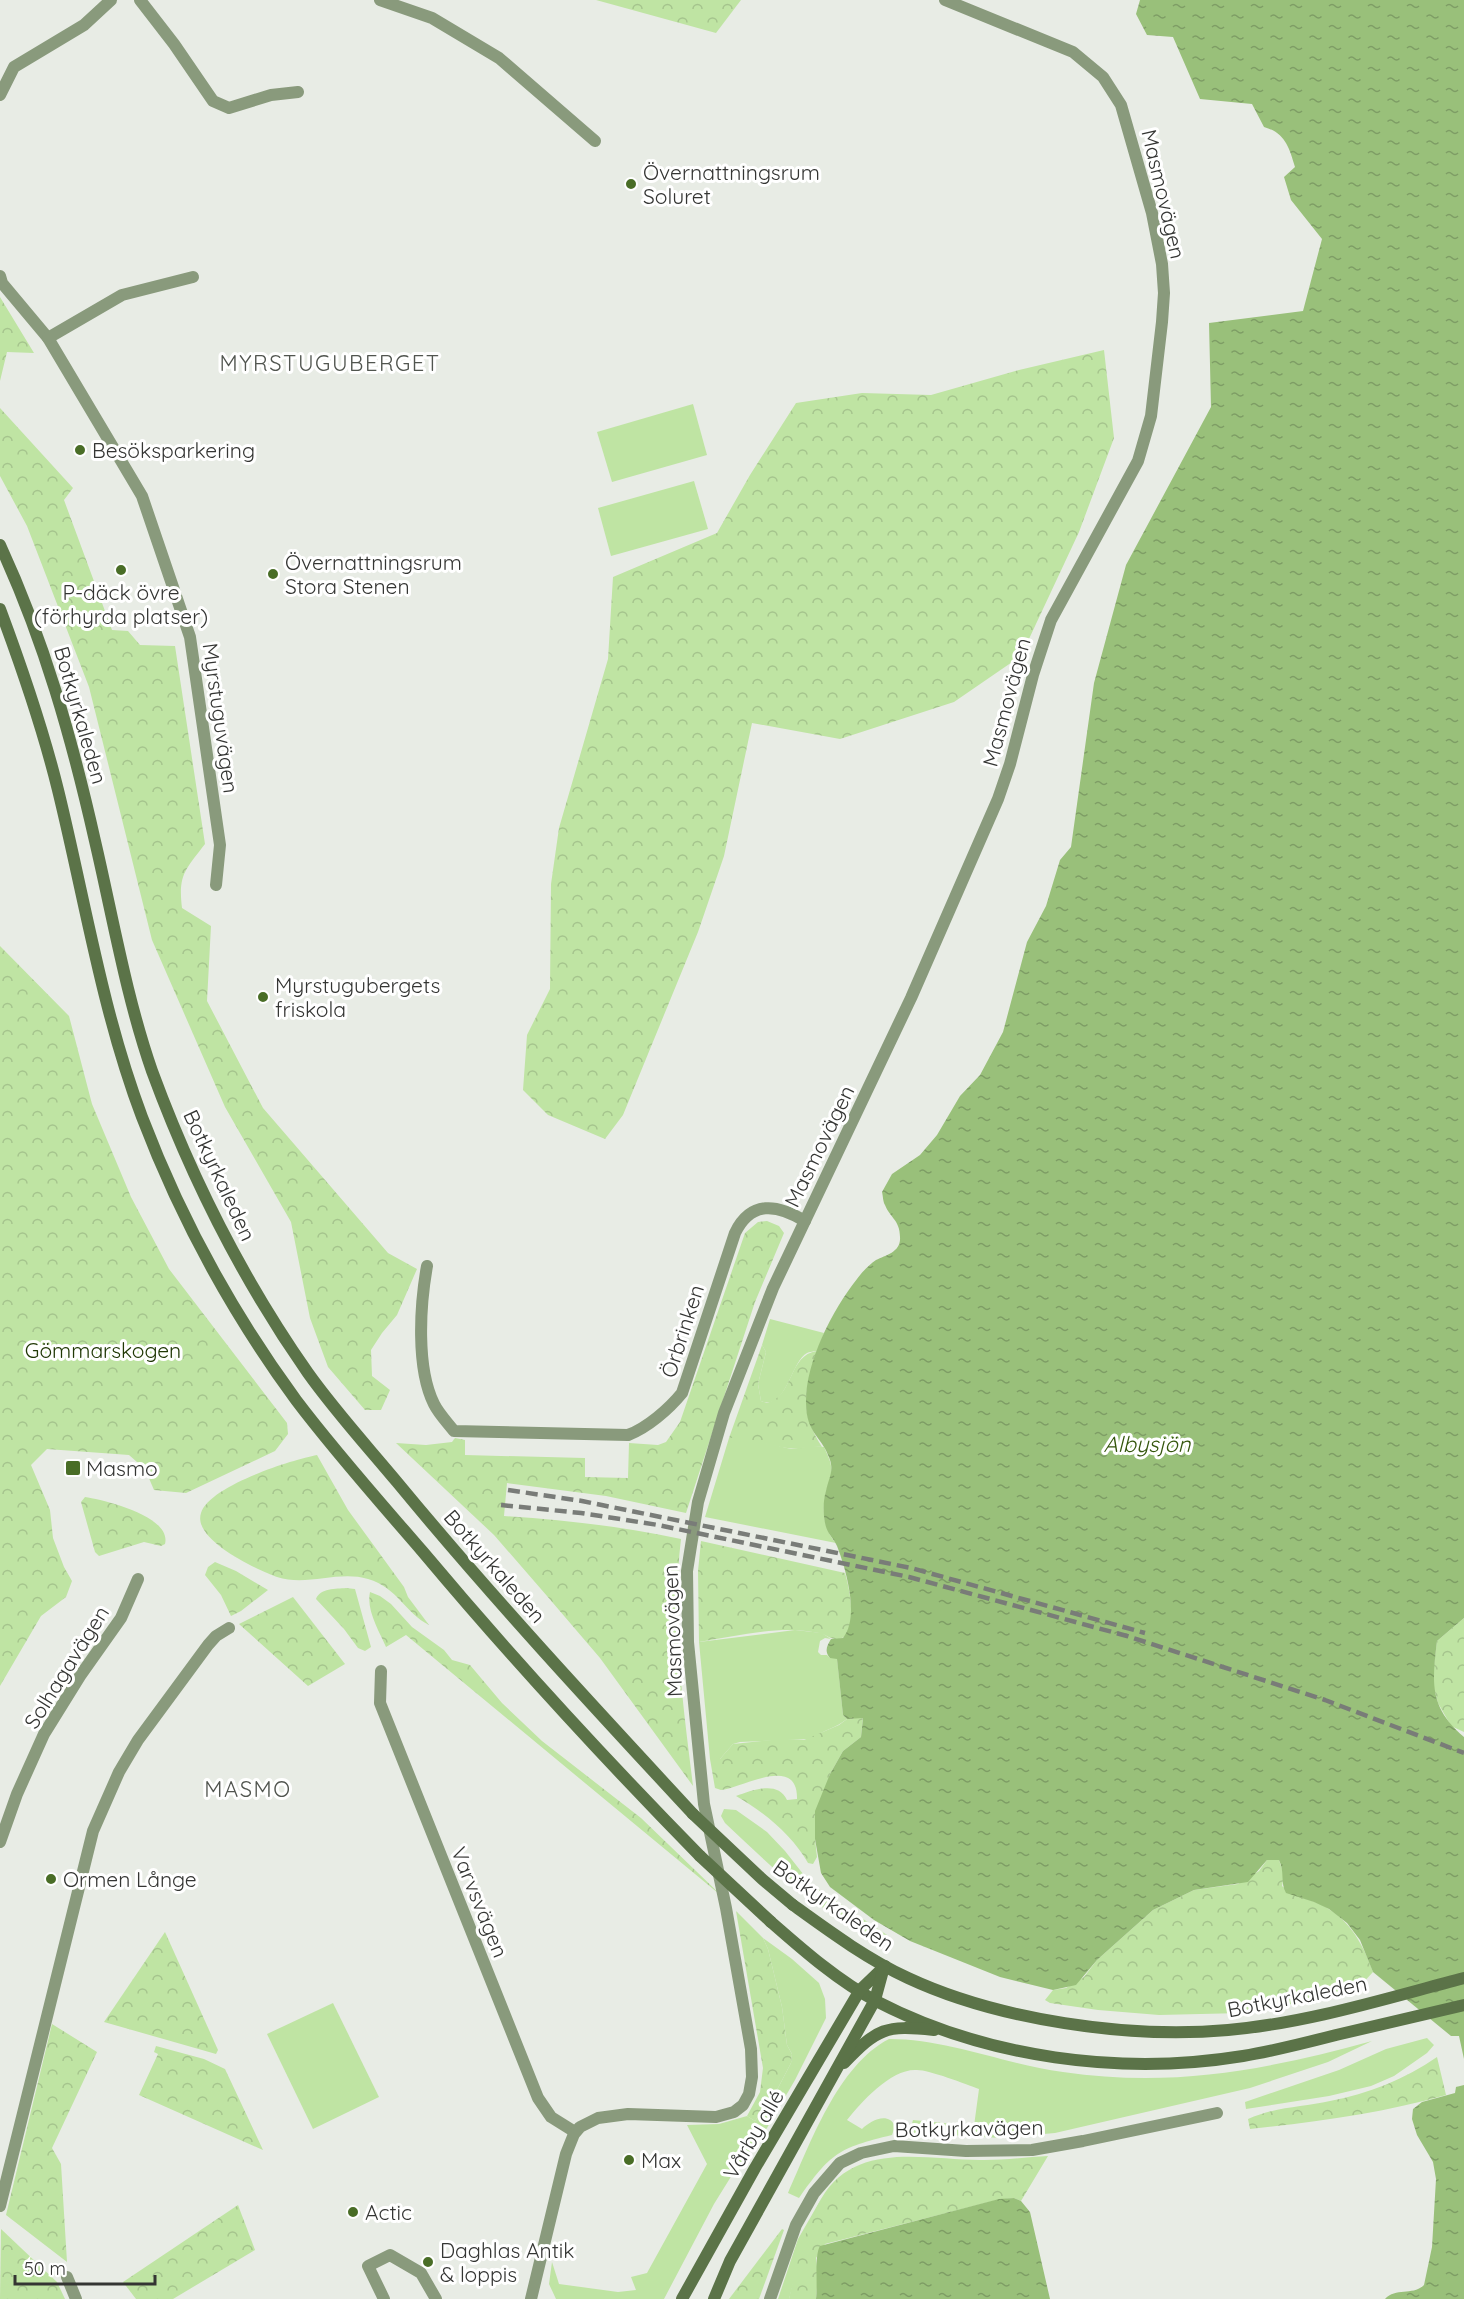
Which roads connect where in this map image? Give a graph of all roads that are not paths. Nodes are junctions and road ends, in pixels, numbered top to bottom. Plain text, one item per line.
1 (111, 0) edge
2 (140, 0) edge
3 (380, 0) edge
4 (945, 0) edge
5 (298, 92) dead end
6 (0, 95) edge
7 (595, 141) dead end
8 (0, 276) edge
9 (192, 277) dead end
10 (48, 338) junction
11 (0, 545) edge
12 (0, 609) edge
13 (216, 885) dead end
14 (804, 1221) junction
15 (428, 1266) dead end
16 (138, 1579) dead end
17 (229, 1628) dead end
18 (381, 1671) dead end
19 (0, 1842) edge
20 (885, 1966) junction
21 (1464, 1978) edge
22 (860, 1990) junction
23 (875, 2000) junction
24 (1464, 2005) edge
25 (952, 2031) junction
26 (831, 2077) junction
27 (1217, 2113) dead end
28 (575, 2132) junction
29 (0, 2206) edge
30 (67, 2277) dead end
31 (76, 2299) edge
32 (384, 2299) edge
33 (436, 2299) edge
34 (531, 2299) edge
35 (682, 2299) edge
36 (714, 2299) edge
37 (770, 2299) edge

1 - 6 street
2 - 5 street
3 - 7 street
4 - 14 street, Masmovägen
8 - 10 street, Myrstuguvägen
9 - 10 street
10 - 13 street, Myrstuguvägen
11 - 20 main road, Botkyrkaleden, bridge
12 - 22 main road, Botkyrkaleden, bridge
14 - 15 street, Örbrinken
14 - 28 street, Masmovägen
16 - 19 street, Solhagavägen
17 - 29 street
18 - 28 street, Varvsvägen
20 - 21 main road, Botkyrkaleden
20 - 22 main road, Vårby allé
20 - 23 main road, Vårby allé
22 - 23 main road, Botkyrkaleden
22 - 35 main road, Vårby allé
23 - 25 main road, Botkyrkaleden
23 - 26 main road, Vårby allé
24 - 25 main road, Botkyrkaleden
25 - 26 main road
26 - 36 main road, Vårby allé
27 - 37 street, Botkyrkavägen
28 - 34 street
30 - 31 street
32 - 33 street

